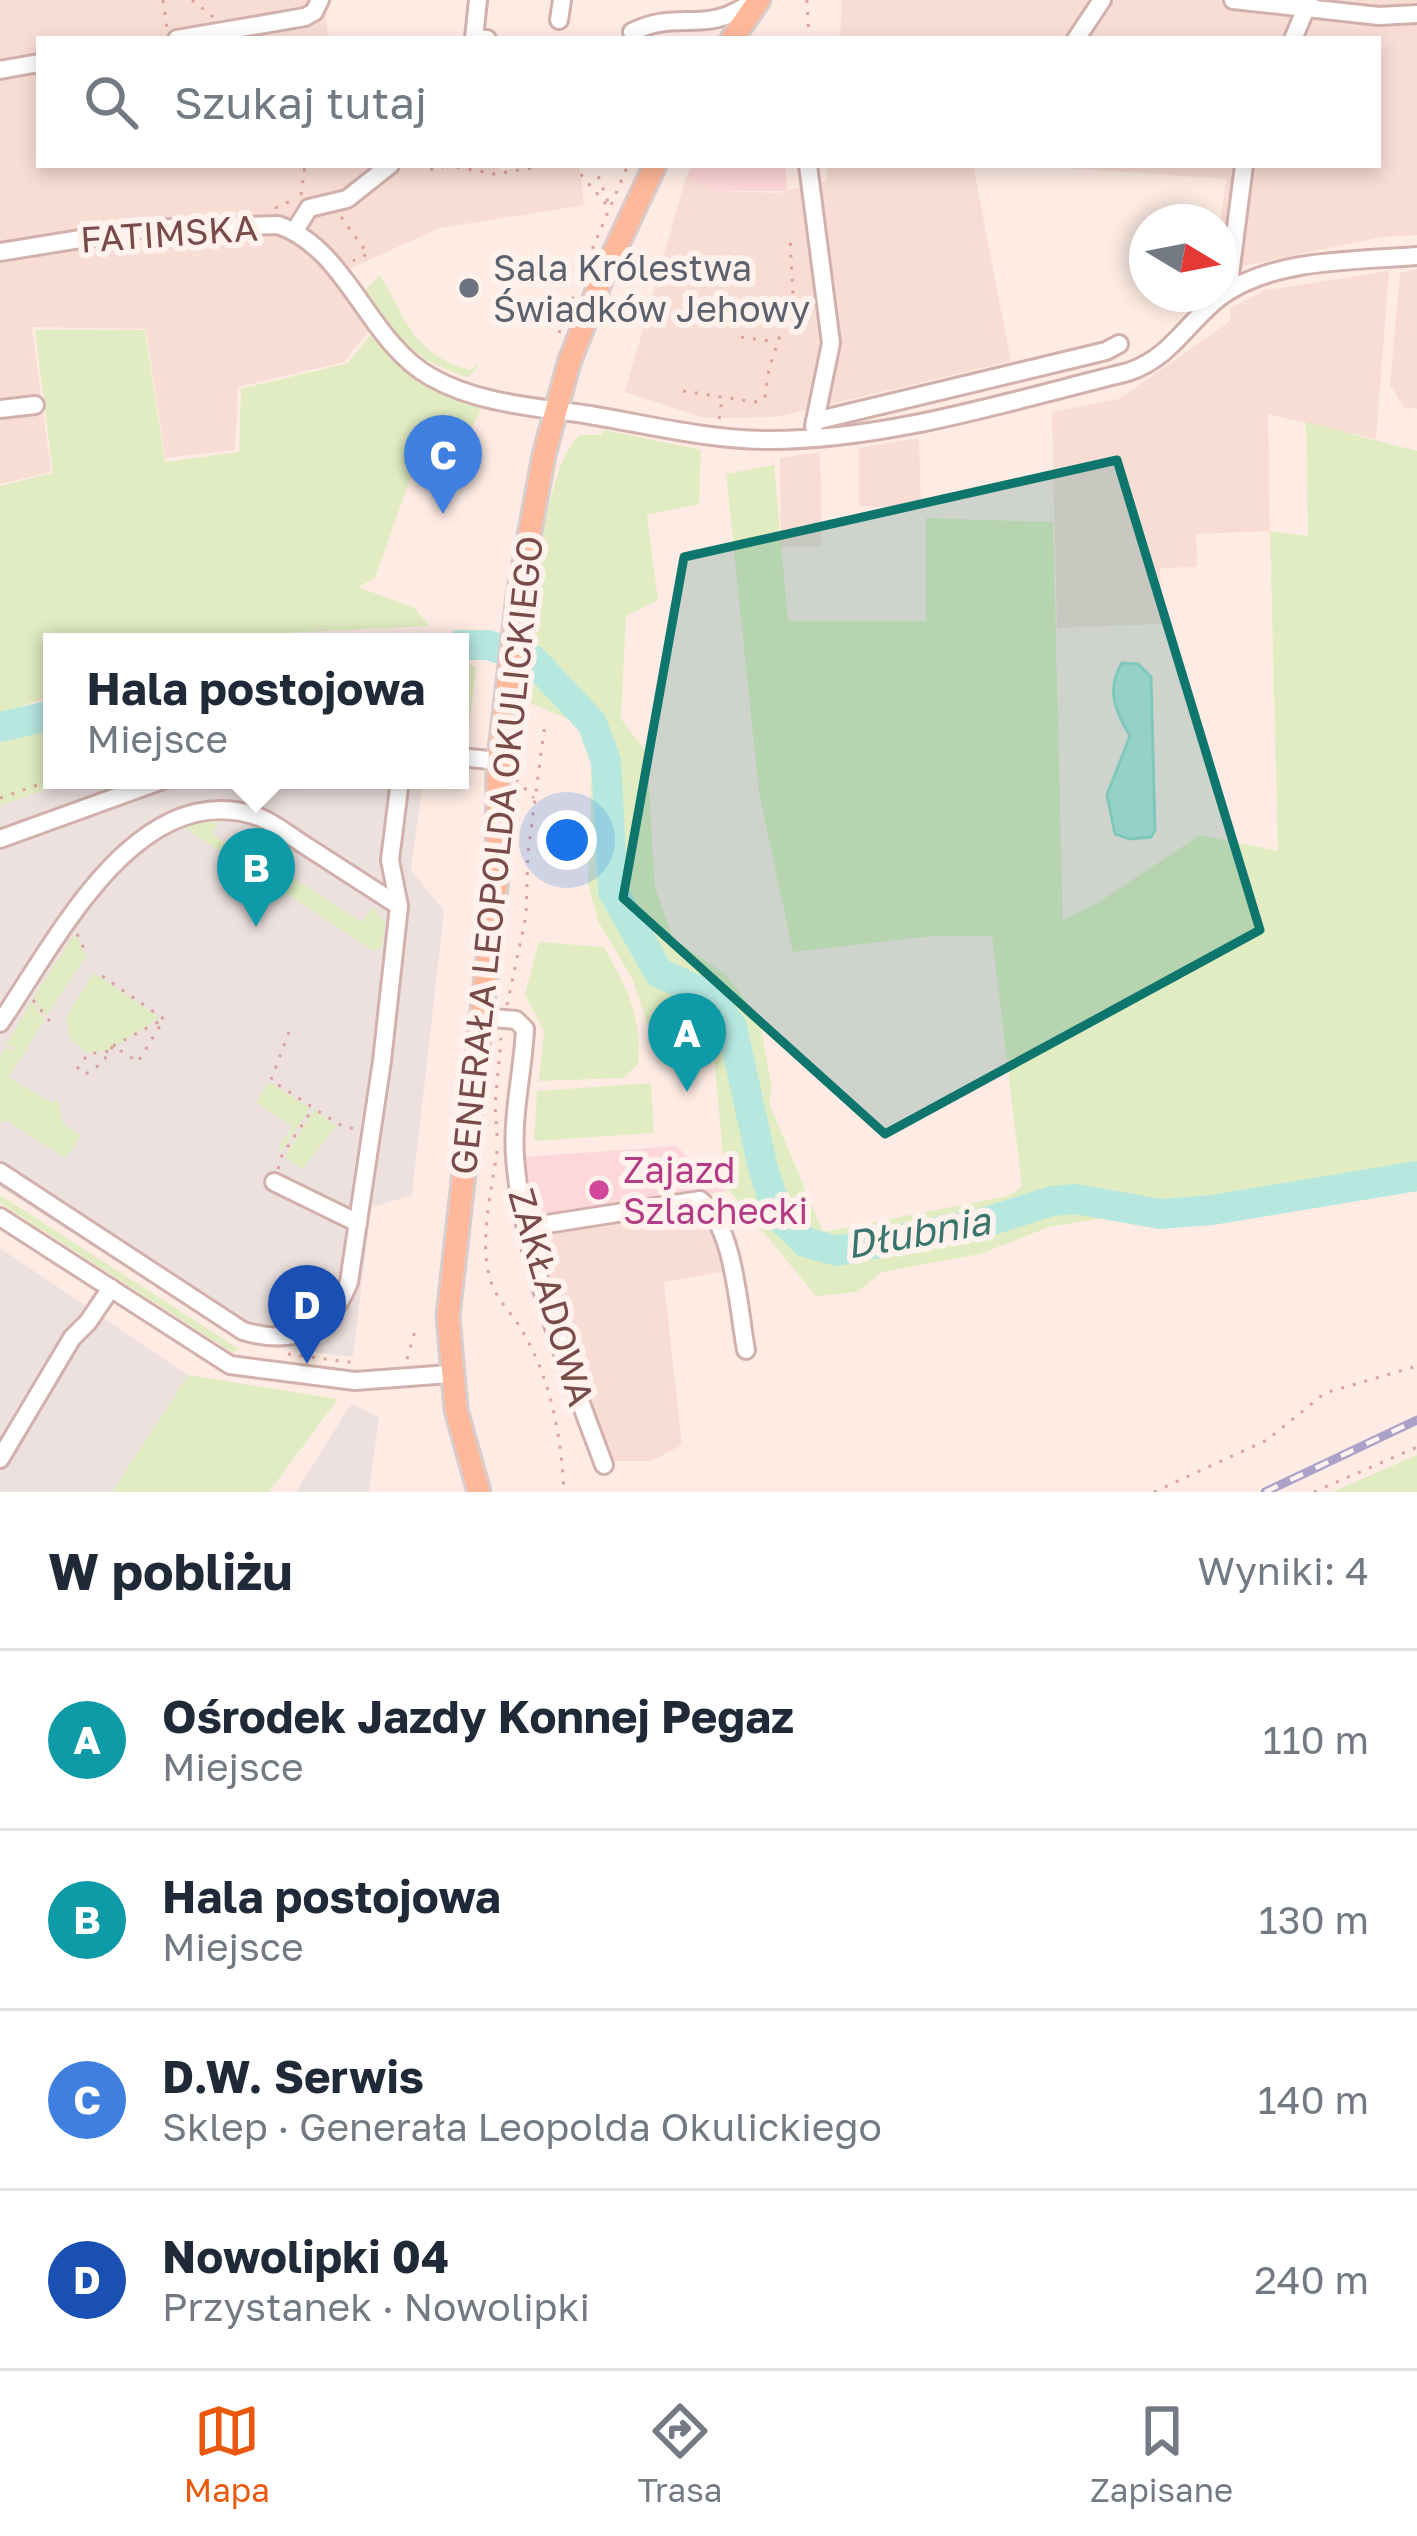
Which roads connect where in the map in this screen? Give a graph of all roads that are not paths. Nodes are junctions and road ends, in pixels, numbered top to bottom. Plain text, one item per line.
1 (320, 0) edge
2 (478, 0) edge
3 (562, 0) edge
4 (756, 0) edge
5 (1102, 0) edge
6 (1233, 0) edge
7 (1308, 4) edge
8 (1417, 14) edge
9 (559, 20) dead end
10 (654, 31) edge
11 (632, 32) dead end
12 (191, 36) edge
13 (474, 36) edge
14 (734, 36) edge
15 (1078, 36) edge
16 (1294, 36) edge
17 (36, 64) edge
18 (0, 70) edge
19 (385, 168) edge
20 (808, 168) edge
21 (1244, 168) edge
22 (651, 170) edge
23 (1237, 219) edge
24 (294, 232) junction
25 (0, 252) edge
26 (1417, 256) edge
27 (1237, 287) edge
28 (1203, 312) edge
29 (1119, 344) dead end
30 (35, 405) dead end
31 (0, 409) edge
32 (556, 410) junction
33 (814, 430) junction
34 (469, 758) edge
35 (499, 761) junction
36 (138, 789) edge
37 (399, 789) edge
38 (0, 839) edge
39 (399, 906) junction
40 (482, 1017) junction
41 (0, 1023) edge
42 (0, 1172) edge
43 (274, 1182) dead end
44 (2, 1222) edge
45 (358, 1223) junction
46 (528, 1227) junction
47 (111, 1288) junction
48 (746, 1350) dead end
49 (450, 1374) junction
50 (0, 1459) edge
51 (604, 1465) dead end
52 (479, 1492) edge

1 - 12 street
2 - 13 street
3 - 9 street
4 - 10 street
4 - 14 main road
5 - 15 street
6 - 7 street
7 - 8 street
7 - 16 street
10 - 11 street
17 - 18 street
19 - 24 street
20 - 33 street
21 - 23 street
22 - 32 main road, GENERAŁA LEOPOLDA OKULICKIEGO
24 - 25 street, FATIMSKA
24 - 32 street, FATIMSKA
26 - 27 street
28 - 33 street
29 - 33 street
30 - 31 street
32 - 33 street, FATIMSKA
32 - 35 main road, GENERAŁA LEOPOLDA OKULICKIEGO
34 - 35 street
35 - 40 main road, GENERAŁA LEOPOLDA OKULICKIEGO
36 - 38 street
37 - 39 street
39 - 41 street
39 - 45 street
40 - 46 street, ZAKŁADOWA
40 - 49 main road, GENERAŁA LEOPOLDA OKULICKIEGO
42 - 45 street
43 - 45 street
44 - 47 street
46 - 48 street
46 - 51 street, ZAKŁADOWA
47 - 49 street
47 - 50 street
49 - 52 main road, GENERAŁA LEOPOLDA OKULICKIEGO

